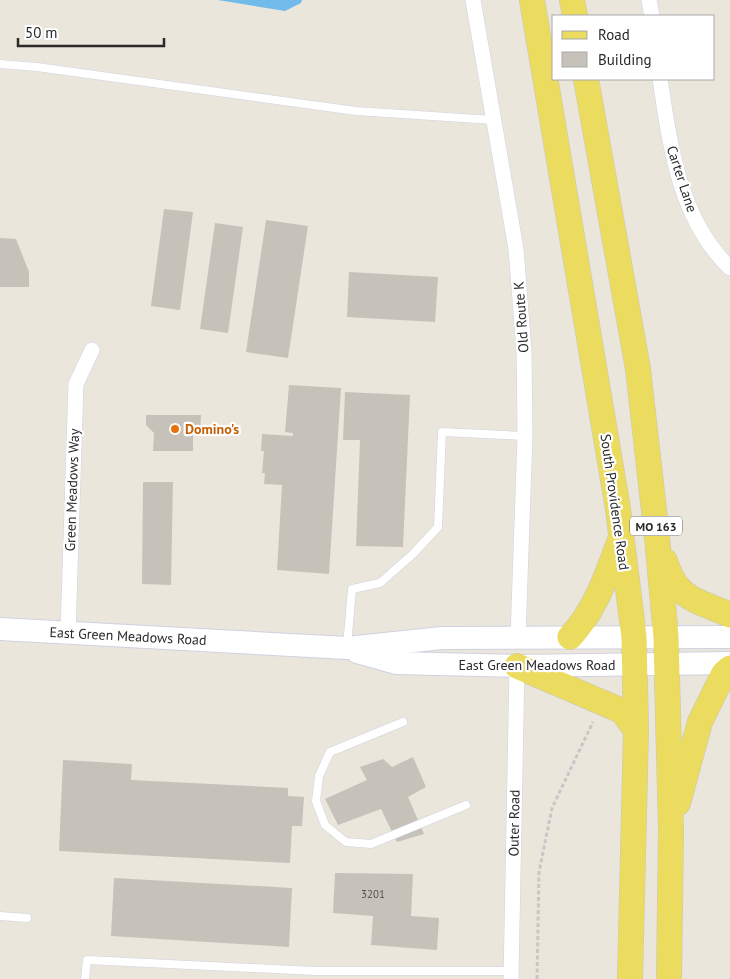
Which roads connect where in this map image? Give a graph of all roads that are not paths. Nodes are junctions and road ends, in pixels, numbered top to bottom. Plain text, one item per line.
1 (473, 0) edge
2 (532, 0) edge
3 (572, 0) edge
4 (649, 0) edge
5 (575, 15) edge
6 (652, 15) edge
7 (0, 64) edge
8 (586, 80) edge
9 (660, 80) edge
10 (493, 120) junction
11 (730, 268) edge
12 (92, 350) dead end
13 (524, 436) junction
14 (622, 535) junction
15 (657, 537) junction
16 (730, 615) edge
17 (0, 629) edge
18 (68, 633) junction
19 (518, 637) junction
20 (570, 637) junction
21 (634, 637) junction
22 (666, 637) junction
23 (730, 637) edge
24 (347, 648) junction
25 (730, 663) edge
26 (635, 665) junction
27 (665, 665) junction
28 (518, 666) junction
29 (730, 668) edge
30 (404, 722) dead end
31 (636, 730) junction
32 (466, 805) dead end
33 (671, 830) junction
34 (0, 916) edge
35 (27, 918) dead end
36 (314, 975) edge
37 (511, 975) edge
38 (85, 979) edge
39 (630, 979) edge
40 (669, 979) edge

1 - 10 street, Old Route K
2 - 14 main road, South Providence Road / MO 163
3 - 5 main road
4 - 6 street
7 - 10 lane
8 - 15 main road, MO 163
9 - 11 street, Carter Lane
10 - 13 street, Old Route K
12 - 18 street, Green Meadows Way
13 - 19 street, Old Route K
13 - 24 lane
14 - 20 main road
14 - 21 main road, South Providence Road / MO 163
15 - 16 main road
15 - 22 main road, MO 163
17 - 18 street, East Green Meadows Road
18 - 24 street, East Green Meadows Road
19 - 20 street, East Green Meadows Road
19 - 24 street, East Green Meadows Road
20 - 21 street, East Green Meadows Road
21 - 22 street, East Green Meadows Road
21 - 26 main road, South Providence Road / MO 163
22 - 23 street, East Green Meadows Road
22 - 27 main road, MO 163
24 - 28 street, East Green Meadows Road
25 - 27 street, East Green Meadows Road
26 - 27 street, East Green Meadows Road
26 - 28 street, East Green Meadows Road
26 - 31 main road, South Providence Road / MO 163
27 - 33 main road, MO 163
28 - 31 main road
28 - 37 street, Outer Road
29 - 33 main road
30 - 32 lane
31 - 39 main road, South Providence Road / MO 163
33 - 40 main road, MO 163
34 - 35 lane
36 - 37 lane
36 - 38 lane

